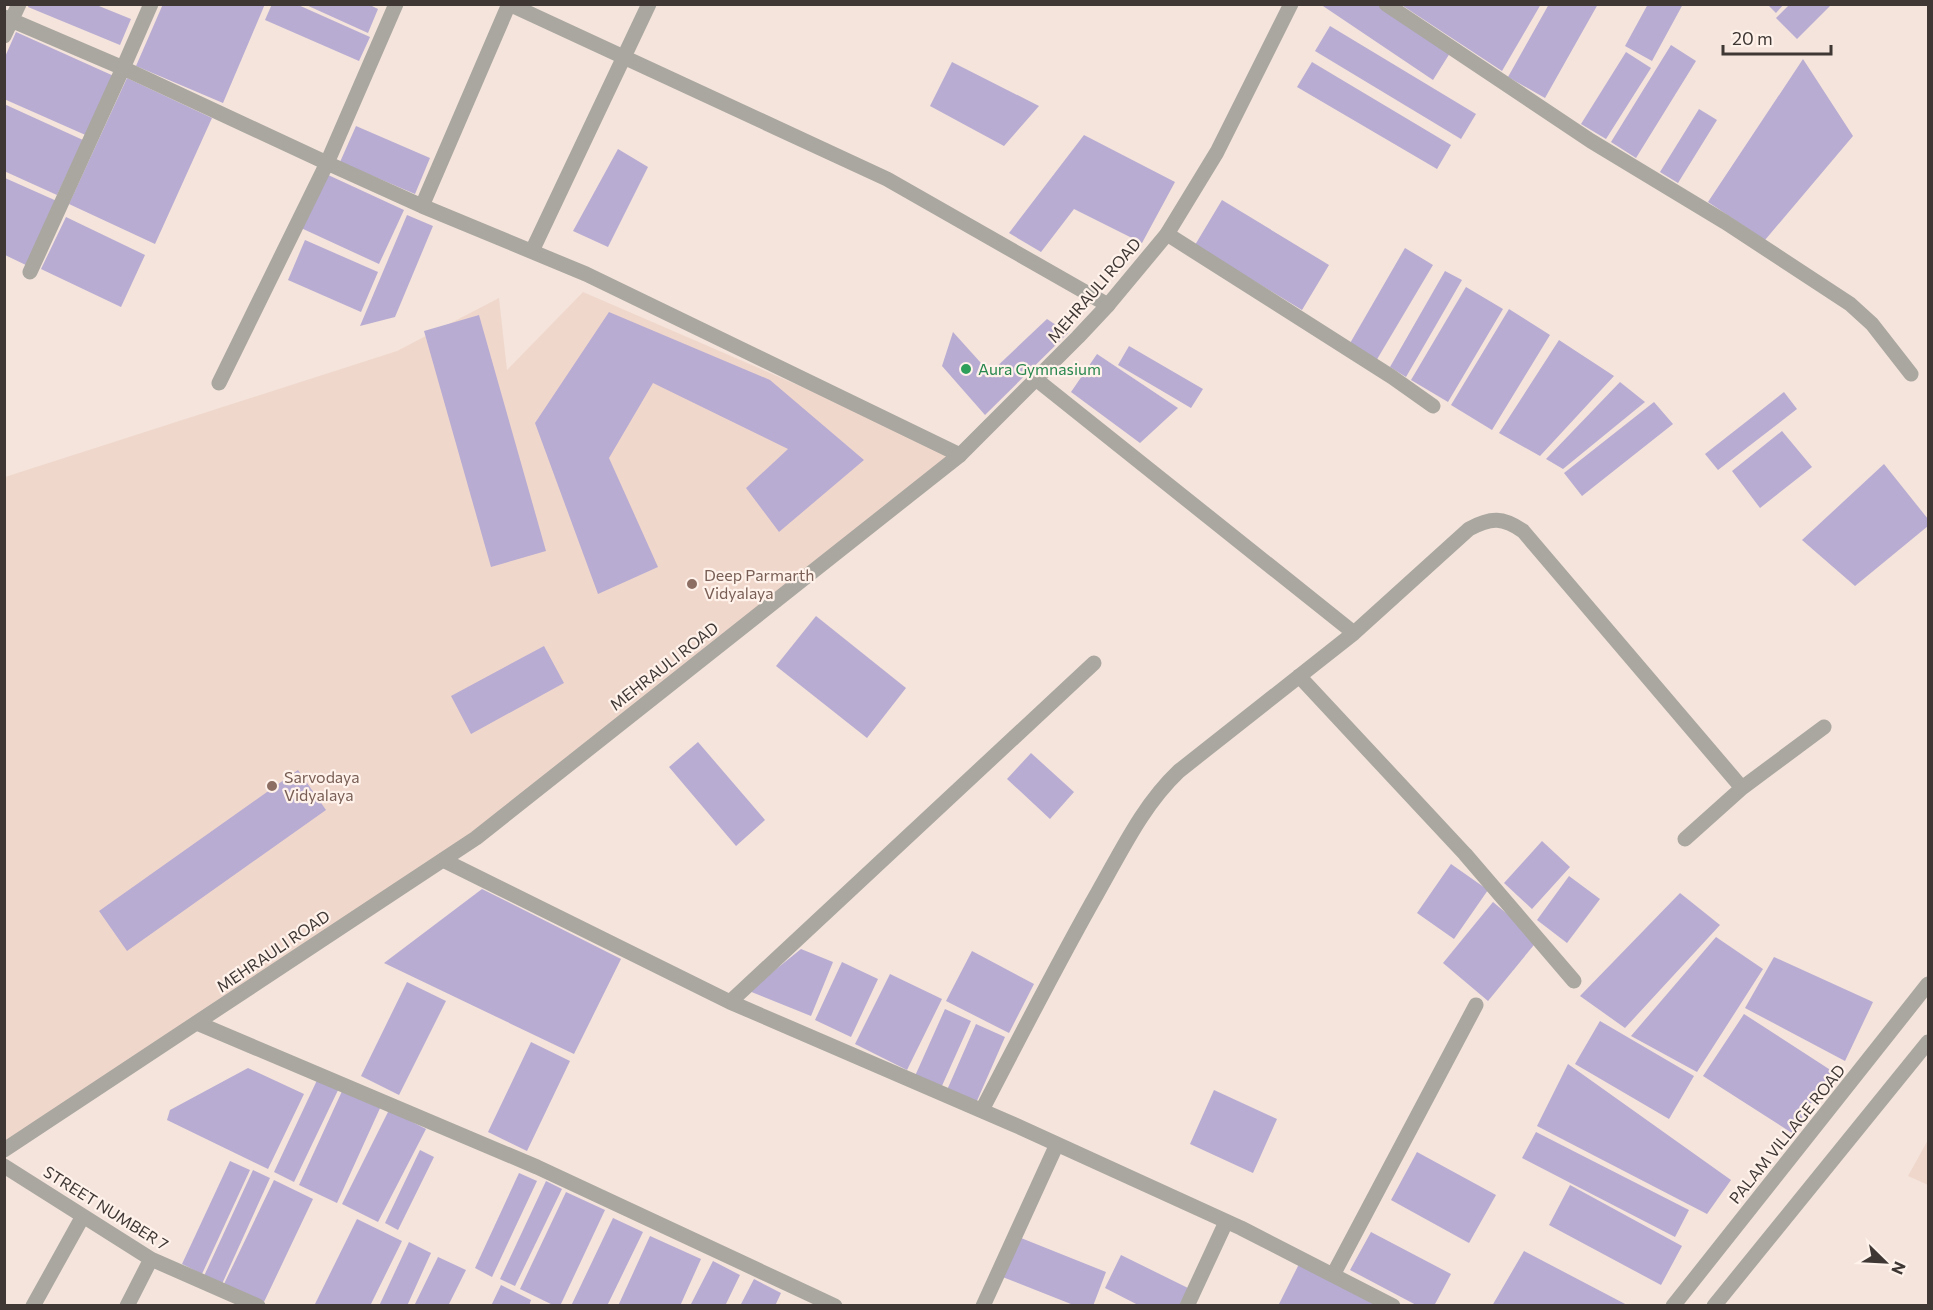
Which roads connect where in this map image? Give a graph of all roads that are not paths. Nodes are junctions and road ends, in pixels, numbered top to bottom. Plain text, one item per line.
1 (19, 4) edge
2 (151, 4) edge
3 (396, 4) edge
4 (509, 4) edge
5 (649, 4) edge
6 (1291, 4) edge
7 (1386, 4) edge
8 (8, 18) edge
9 (4, 36) edge
10 (624, 58) junction
11 (123, 68) junction
12 (327, 163) junction
13 (422, 206) junction
14 (1167, 234) junction
15 (532, 251) junction
16 (30, 272) dead end
17 (1108, 305) junction
18 (1911, 374) dead end
19 (1037, 380) junction
20 (219, 383) dead end
21 (1433, 406) dead end
22 (960, 455) junction
23 (1354, 633) junction
24 (1094, 663) dead end
25 (1299, 676) junction
26 (1824, 727) dead end
27 (1742, 788) junction
28 (1685, 839) dead end
29 (443, 860) junction
30 (1574, 981) dead end
31 (1929, 984) edge
32 (730, 1002) junction
33 (1476, 1005) dead end
34 (197, 1023) junction
35 (1929, 1042) edge
36 (982, 1110) junction
37 (1057, 1144) junction
38 (4, 1150) edge
39 (4, 1166) edge
40 (83, 1216) junction
41 (1226, 1222) junction
42 (151, 1259) junction
43 (1333, 1275) junction
44 (33, 1305) edge
45 (127, 1305) edge
46 (258, 1305) edge
47 (835, 1305) edge
48 (983, 1305) edge
49 (1187, 1305) edge
50 (1393, 1305) edge
51 (1672, 1305) edge
52 (1714, 1305) edge

1 - 8 street
2 - 11 street
3 - 12 street
4 - 10 street
4 - 13 street
5 - 10 street
6 - 14 street, MEHRAULI ROAD
7 - 18 street
8 - 9 street
8 - 11 street
10 - 15 street
10 - 17 street
11 - 12 street
11 - 16 street
12 - 13 street
12 - 20 street
13 - 15 street
14 - 17 street, MEHRAULI ROAD
14 - 21 street
15 - 22 street
17 - 19 street, MEHRAULI ROAD
19 - 22 street, MEHRAULI ROAD
19 - 23 street
22 - 29 street, MEHRAULI ROAD
23 - 25 street
23 - 27 street
24 - 32 street
25 - 30 street
25 - 36 street
26 - 27 street
27 - 28 street
29 - 32 street
29 - 34 street, MEHRAULI ROAD
31 - 51 street, PALAM VILLAGE ROAD
32 - 36 street
33 - 43 street
34 - 38 street, MEHRAULI ROAD
34 - 47 street
35 - 52 street
36 - 37 street
37 - 41 street
37 - 48 street
39 - 40 street, STREET NUMBER 7
40 - 42 street, STREET NUMBER 7
40 - 44 street
41 - 43 street
41 - 49 street
42 - 45 street
42 - 46 street, STREET NUMBER 7
43 - 50 street

